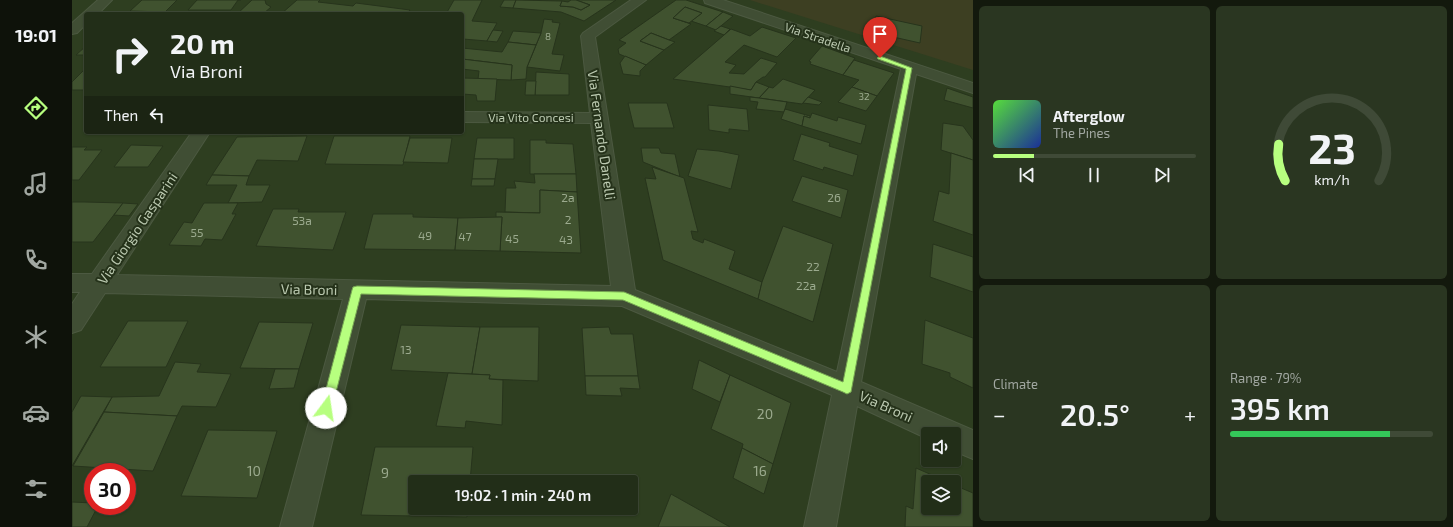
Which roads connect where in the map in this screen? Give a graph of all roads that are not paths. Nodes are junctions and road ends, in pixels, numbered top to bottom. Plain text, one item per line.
1 (106, 0) edge
2 (640, 0) edge
3 (710, 0) edge
4 (92, 12) edge
5 (84, 19) edge
6 (72, 30) edge
7 (909, 68) junction
8 (973, 88) edge
9 (464, 117) edge
10 (599, 118) junction
11 (200, 134) edge
12 (72, 283) edge
13 (99, 284) junction
14 (357, 290) junction
15 (624, 296) junction
16 (72, 323) edge
17 (847, 389) junction
18 (933, 427) edge
19 (961, 439) edge
20 (973, 444) edge
21 (296, 527) edge
22 (820, 527) edge

1 - 4 street
2 - 10 street, Via Fernando Danelli
3 - 7 street, Via Stradella
5 - 6 street
7 - 8 street, Via Stradella
7 - 17 street
9 - 10 street, Via Vito Concesi
10 - 15 street, Via Fernando Danelli
11 - 13 street, Via Giorgio Gasparini
12 - 13 street, Via Broni
13 - 14 street, Via Broni
13 - 16 street, Via Giorgio Gasparini
14 - 15 street, Via Broni
14 - 21 street
15 - 17 street, Via Broni
17 - 18 street, Via Broni
17 - 22 street
19 - 20 street

